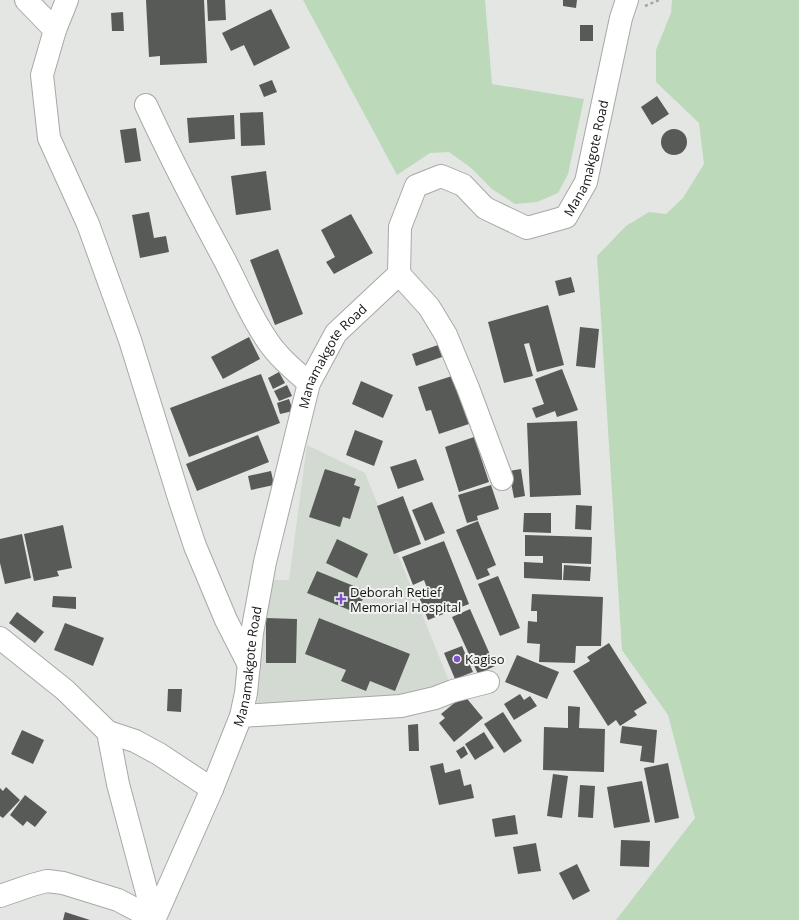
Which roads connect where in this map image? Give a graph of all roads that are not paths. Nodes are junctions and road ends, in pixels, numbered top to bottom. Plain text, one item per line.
1 (26, 0) edge
2 (67, 0) edge
3 (627, 0) edge
4 (55, 30) junction
5 (146, 105) dead end
6 (399, 274) junction
7 (309, 383) junction
8 (502, 479) dead end
9 (0, 638) edge
10 (249, 665) junction
11 (488, 682) dead end
12 (242, 716) junction
13 (108, 732) junction
14 (212, 789) junction
15 (0, 896) edge
16 (154, 920) edge

1 - 4 street
2 - 4 street
3 - 6 street, Manamakgote Road
4 - 10 street
5 - 7 street
6 - 7 street, Manamakgote Road
6 - 8 street
7 - 10 street, Manamakgote Road
9 - 13 street
10 - 12 street, Manamakgote Road
11 - 12 street
12 - 14 street, Manamakgote Road
13 - 14 street
13 - 16 street
14 - 16 street, Manamakgote Road
15 - 16 street

